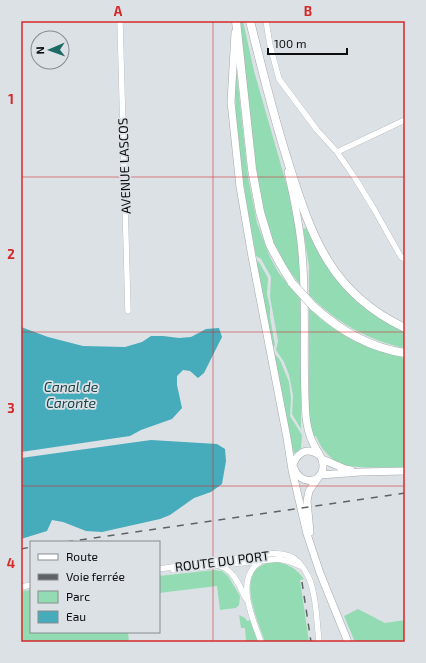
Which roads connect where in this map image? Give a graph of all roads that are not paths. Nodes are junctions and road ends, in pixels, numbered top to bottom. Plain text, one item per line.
1 (120, 21) edge
2 (236, 21) edge
3 (250, 21) edge
4 (266, 21) edge
5 (405, 120) edge
6 (281, 139) junction
7 (337, 152) junction
8 (405, 259) edge
9 (128, 311) dead end
10 (405, 328) edge
11 (405, 353) edge
12 (321, 457) junction
13 (292, 467) junction
14 (405, 471) edge
15 (361, 472) junction
16 (319, 476) junction
17 (313, 550) junction
18 (238, 558) junction
19 (262, 561) junction
20 (220, 566) junction
21 (243, 568) junction
22 (304, 569) junction
23 (160, 570) edge
24 (160, 570) edge
25 (235, 578) junction
26 (248, 604) junction
27 (260, 642) edge
28 (319, 642) edge
29 (348, 642) edge

1 - 9 street, AVENUE LASCOS
2 - 11 main road, bridge
2 - 13 street
3 - 6 main road
4 - 7 street
5 - 7 street
6 - 10 main road
6 - 12 street
7 - 8 street
12 - 13 street
12 - 15 street
12 - 16 street
13 - 16 street
13 - 17 street
14 - 15 street
15 - 16 street
16 - 17 street
17 - 29 street
18 - 21 street
18 - 22 street, ROUTE DU PORT
18 - 23 street, ROUTE DU PORT
19 - 21 street, ROUTE DU PORT
19 - 21 street
19 - 22 street, ROUTE DU PORT
20 - 21 street, ROUTE DU PORT
20 - 24 street, ROUTE DU PORT
20 - 25 street
21 - 25 street
21 - 26 street
22 - 28 street, ROUTE DU PORT
25 - 26 street
26 - 27 street

